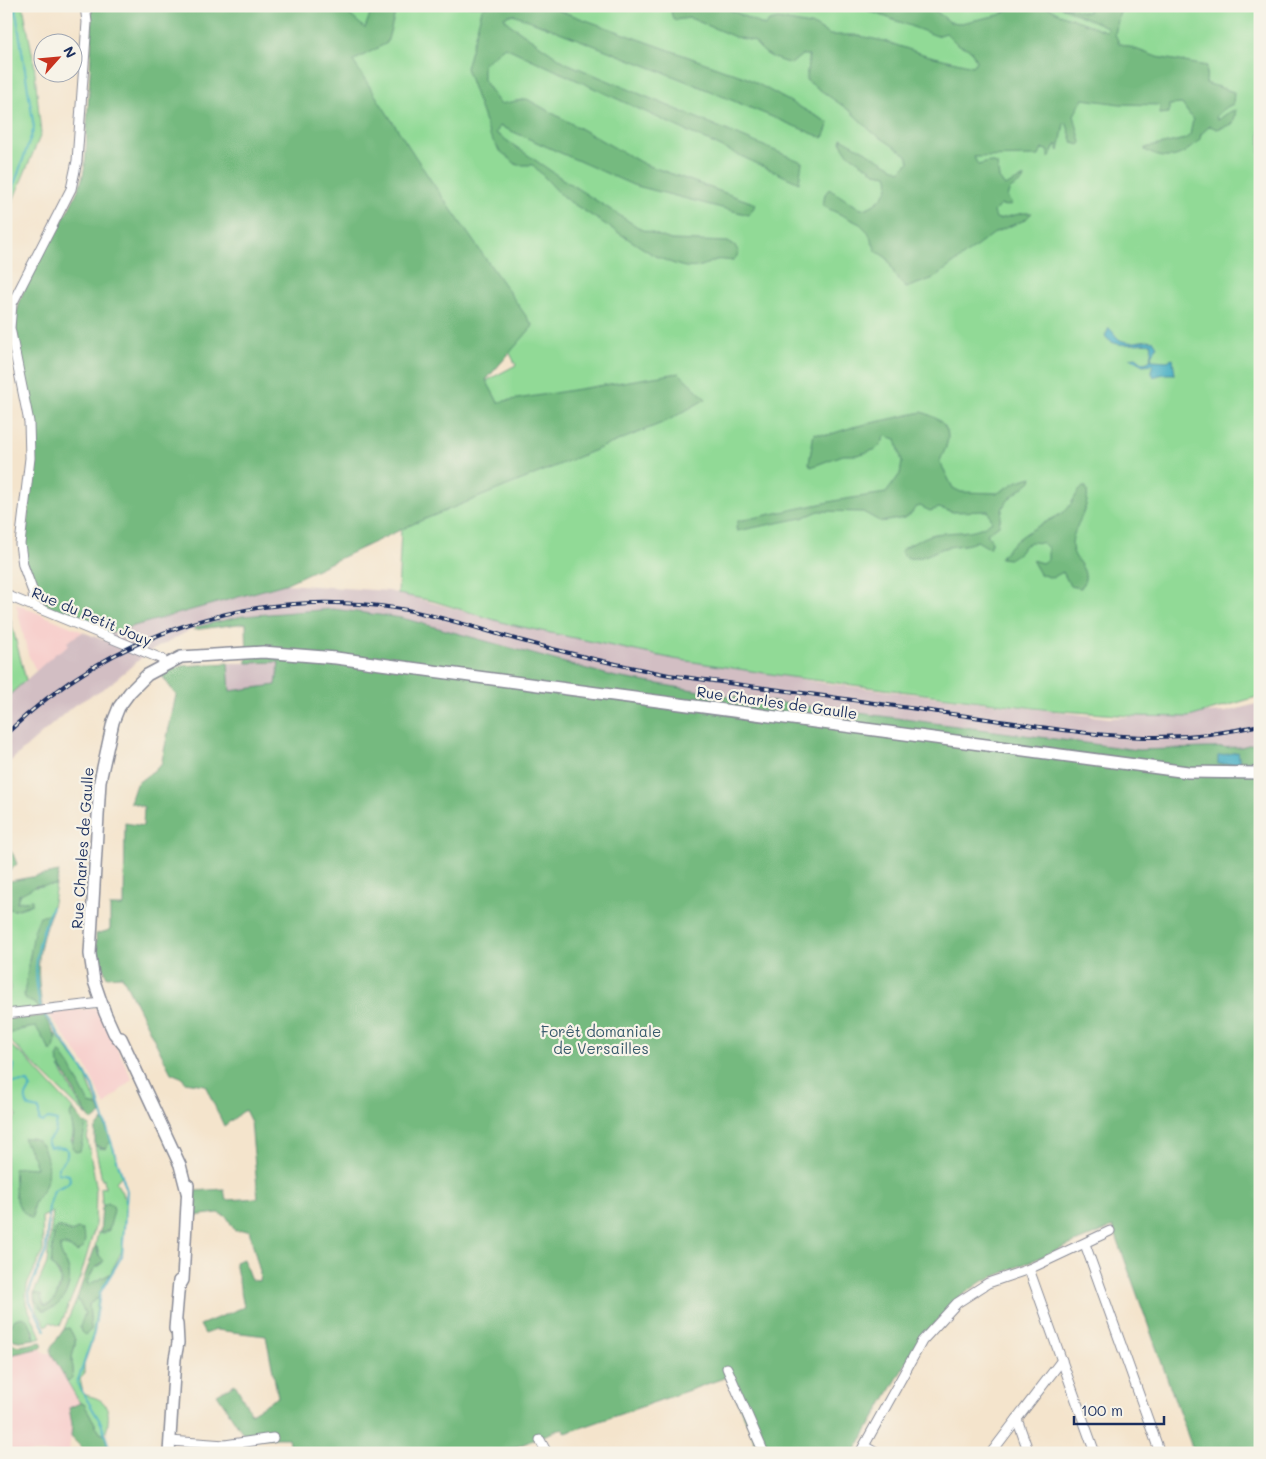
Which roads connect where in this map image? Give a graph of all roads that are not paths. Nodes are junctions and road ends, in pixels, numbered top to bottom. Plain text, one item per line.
1 (85, 6) edge
2 (6, 595) edge
3 (34, 606) junction
4 (168, 663) junction
5 (1260, 773) edge
6 (102, 1003) junction
7 (6, 1014) edge
8 (1110, 1231) dead end
9 (1085, 1244) junction
10 (1029, 1269) junction
11 (1062, 1360) junction
12 (727, 1368) dead end
13 (1017, 1419) junction
14 (273, 1438) dead end
15 (540, 1440) dead end
16 (169, 1447) edge
17 (862, 1450) edge
18 (547, 1453) edge
19 (764, 1453) edge
20 (876, 1453) edge
21 (991, 1453) edge
22 (1030, 1453) edge
23 (1095, 1453) edge
24 (1160, 1453) edge

1 - 3 street
2 - 3 street, Rue du Petit Jouy
3 - 4 street, Rue du Petit Jouy
4 - 5 main road, Rue Charles de Gaulle
4 - 6 main road, Rue Charles de Gaulle
6 - 7 street
6 - 16 main road, Rue Charles de Gaulle
8 - 9 street
9 - 10 street
9 - 24 street
10 - 11 street
10 - 17 street
11 - 13 street
11 - 23 street
12 - 19 street
13 - 21 street
13 - 22 street
14 - 16 street
15 - 18 street
17 - 20 street

